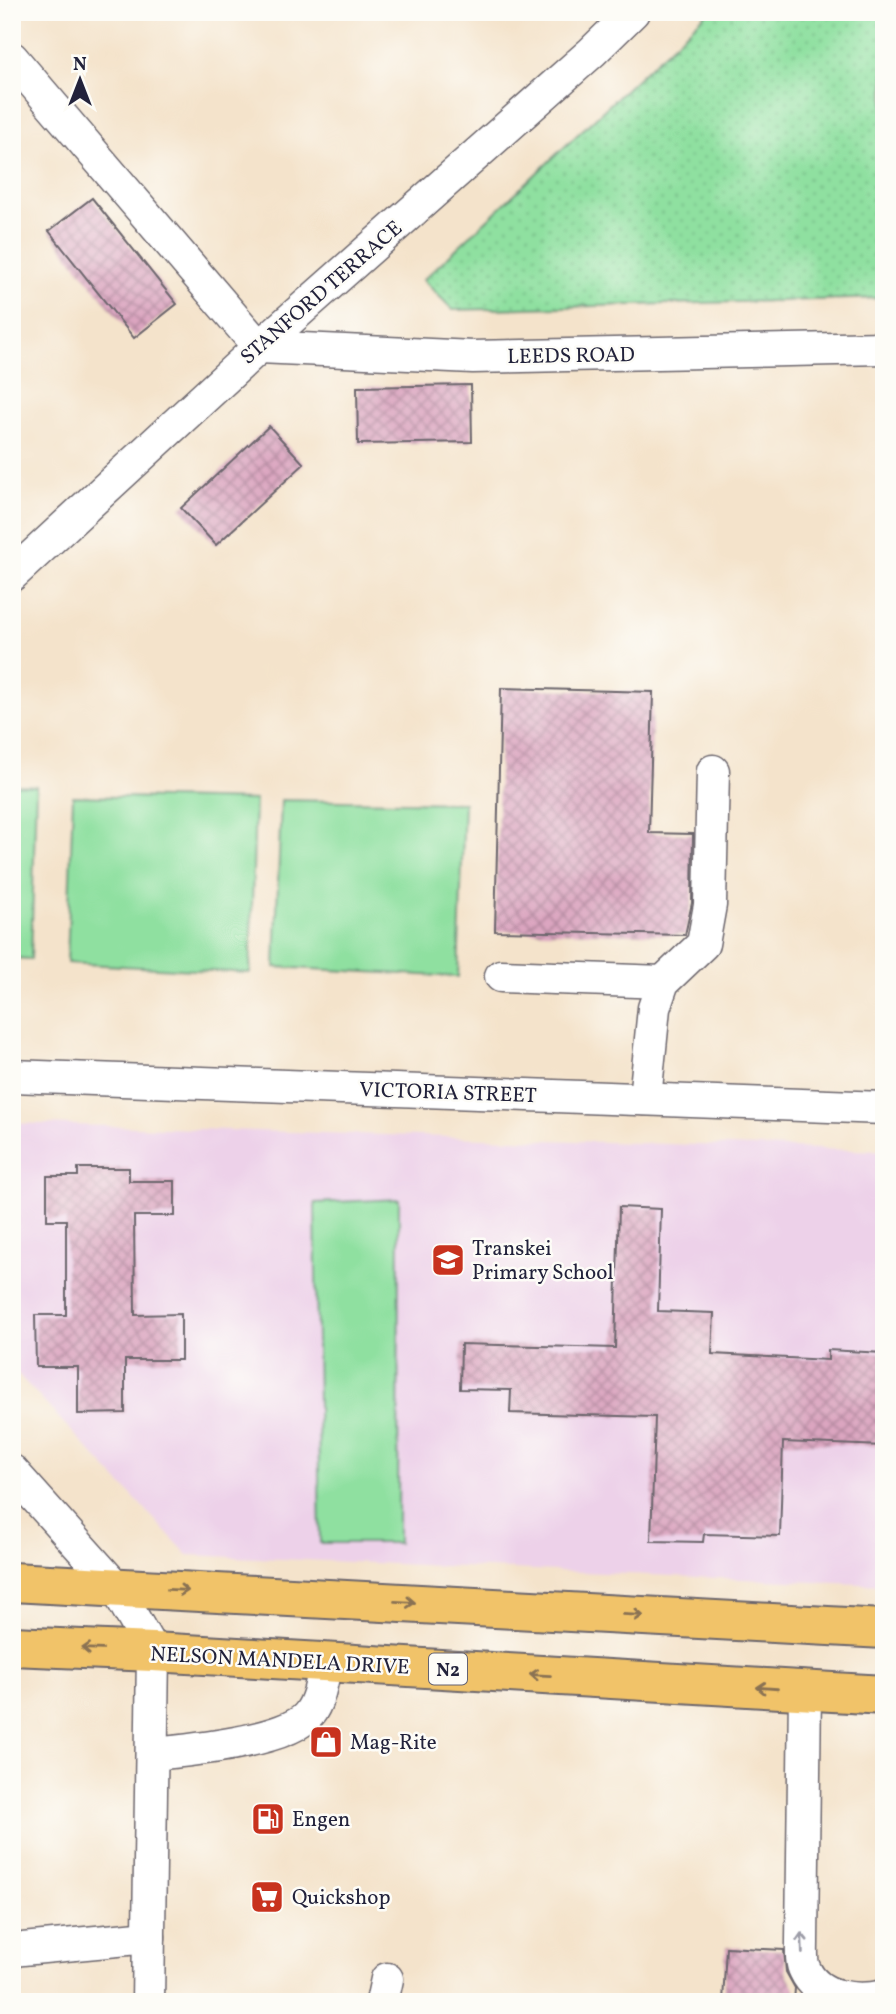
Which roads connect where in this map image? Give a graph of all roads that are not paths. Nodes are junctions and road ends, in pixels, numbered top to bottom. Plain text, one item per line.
1 (633, 12) edge
2 (12, 58) edge
3 (259, 347) junction
4 (884, 348) edge
5 (12, 575) edge
6 (713, 771) dead end
7 (501, 976) dead end
8 (663, 982) junction
9 (12, 1076) edge
10 (645, 1099) junction
11 (884, 1108) edge
12 (12, 1471) edge
13 (12, 1582) edge
14 (115, 1586) junction
15 (884, 1629) edge
16 (12, 1646) edge
17 (153, 1652) junction
18 (326, 1662) junction
19 (805, 1690) junction
20 (884, 1695) edge
21 (152, 1754) junction
22 (149, 1937) junction
23 (12, 1950) edge
24 (884, 1996) edge
25 (148, 2002) edge

1 - 3 street, STANFORD TERRACE
2 - 3 street
3 - 4 street, LEEDS ROAD
3 - 5 street, STANFORD TERRACE
6 - 8 street
7 - 8 street
8 - 10 street
9 - 10 street, VICTORIA STREET
10 - 11 street, VICTORIA STREET
12 - 14 street
13 - 14 highway
14 -> 15 highway
14 - 17 street
17 -> 16 highway, NELSON MANDELA DRIVE / N2
17 - 18 highway, NELSON MANDELA DRIVE / N2
17 - 21 street
19 -> 18 highway, NELSON MANDELA DRIVE / N2
18 - 21 street
19 - 20 highway, NELSON MANDELA DRIVE / N2
24 -> 19 street
21 - 22 street
22 - 23 street
22 - 25 street

